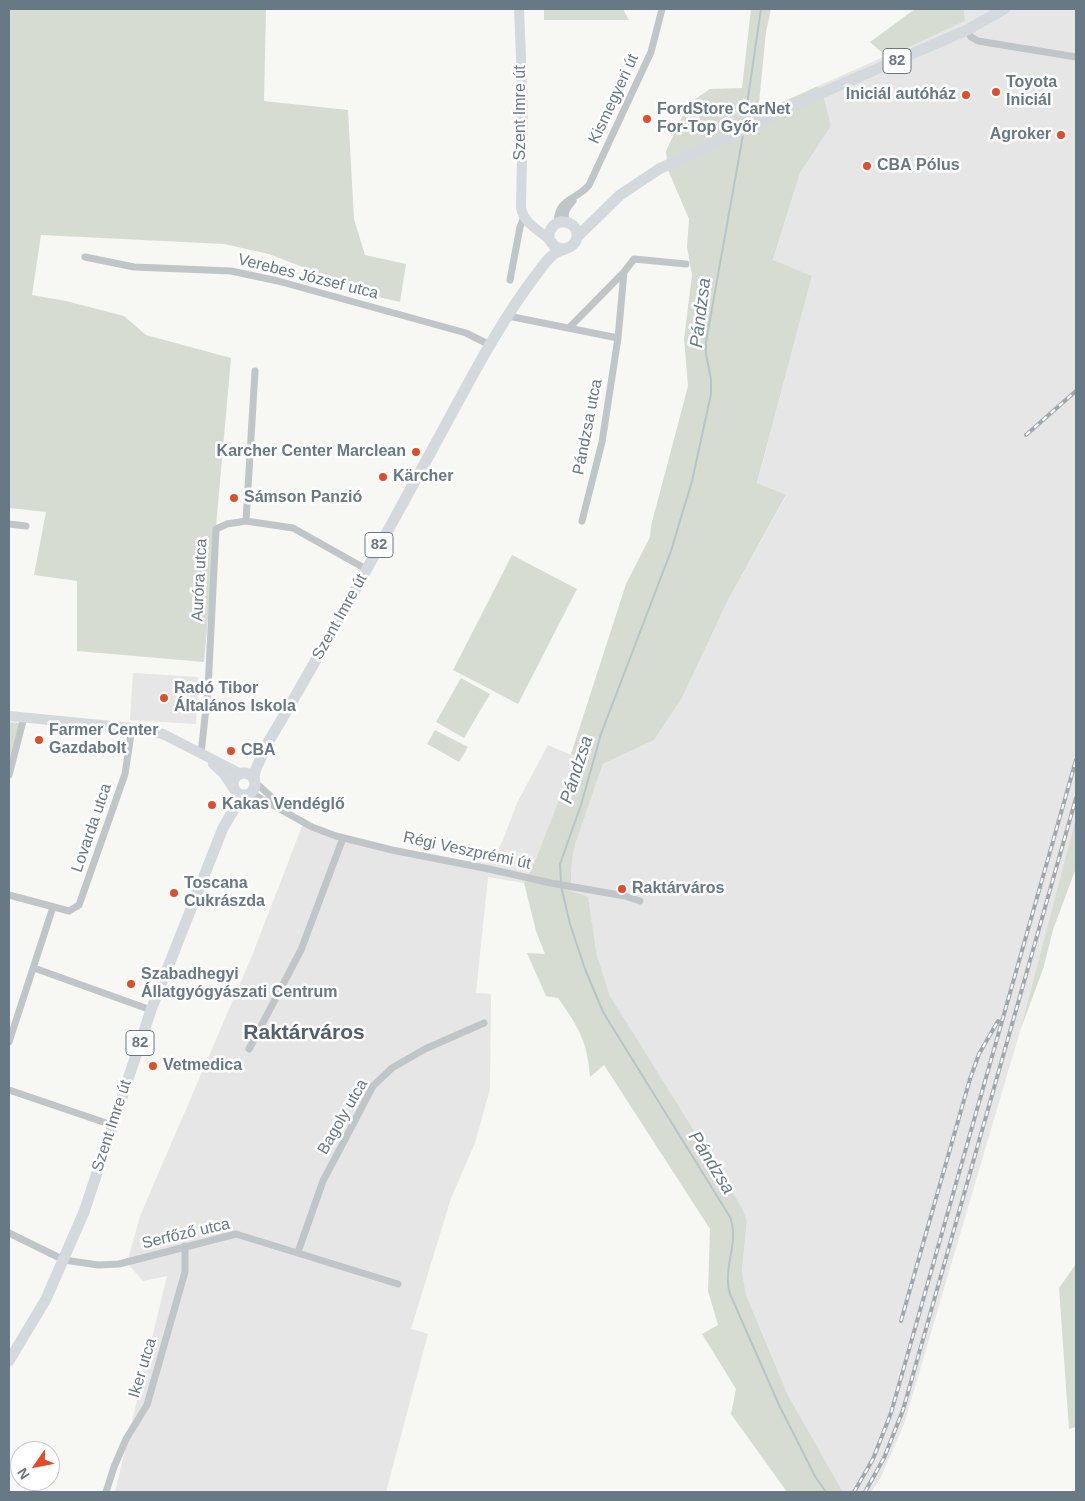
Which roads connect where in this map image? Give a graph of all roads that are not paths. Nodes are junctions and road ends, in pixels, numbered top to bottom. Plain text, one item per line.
1 (519, 9) edge
2 (662, 9) edge
3 (1004, 9) edge
4 (967, 30) junction
5 (1076, 57) edge
6 (620, 195) junction
7 (524, 217) junction
8 (562, 224) junction
9 (577, 237) junction
10 (550, 241) junction
11 (564, 249) junction
12 (85, 256) dead end
13 (686, 264) dead end
14 (624, 272) junction
15 (510, 280) dead end
16 (531, 281) junction
17 (508, 316) junction
18 (569, 328) junction
19 (618, 338) junction
20 (490, 344) junction
21 (255, 371) dead end
22 (246, 521) junction
23 (582, 521) dead end
24 (9, 524) edge
25 (26, 526) dead end
26 (366, 569) junction
27 (9, 716) edge
28 (24, 717) junction
29 (132, 728) junction
30 (267, 744) junction
31 (201, 754) junction
32 (241, 773) junction
33 (9, 775) edge
34 (245, 788) junction
35 (292, 815) junction
36 (343, 838) junction
37 (9, 895) edge
38 (640, 901) dead end
39 (54, 907) junction
40 (34, 968) junction
41 (151, 1010) junction
42 (484, 1022) dead end
43 (9, 1042) edge
44 (249, 1049) dead end
45 (9, 1090) edge
46 (112, 1125) junction
47 (9, 1233) edge
48 (185, 1246) junction
49 (298, 1252) junction
50 (64, 1260) junction
51 (398, 1284) dead end
52 (9, 1362) edge
53 (106, 1492) edge

1 - 7 street, Szent Imre út
2 - 8 street, Kismegyeri út
3 - 4 main road, 82
4 - 5 street
4 - 6 main road, 82
6 - 8 main road, 82
6 - 9 main road, 82
7 - 8 street
7 - 10 street
7 - 15 street, Szent Imre út
8 - 9 main road
8 - 10 main road, 82
9 - 11 main road, 82
10 - 11 main road
10 - 16 main road, Szent Imre út / 82
11 - 16 main road, Szent Imre út / 82
12 - 20 street, Verebes József utca
13 - 14 street
14 - 18 street
14 - 19 street, Pándzsa utca
16 - 17 main road, Szent Imre út / 82
17 - 18 street
17 - 20 main road, Szent Imre út / 82
18 - 19 street
19 - 23 street, Pándzsa utca
20 - 26 main road, Szent Imre út / 82
21 - 22 street
22 - 26 street
22 - 31 street, Auróra utca
24 - 25 street
26 - 30 main road, Szent Imre út / 82
27 - 28 street
28 - 29 street
28 - 33 street
29 - 31 street
29 - 39 street, Lovarda utca
30 - 32 main road, Szent Imre út / 82
30 - 34 main road, Szent Imre út / 82
31 - 32 street
31 - 34 street
32 - 34 main road
32 - 34 main road, 82
34 - 35 street, Régi Veszprémi út
34 - 35 street, Régi Veszprémi út
34 - 41 main road, Szent Imre út / 82
35 - 36 street, Régi Veszprémi út
36 - 38 street, Régi Veszprémi út
36 - 44 street
37 - 39 street
39 - 40 street
40 - 41 street
40 - 43 street
41 - 46 main road, Szent Imre út / 82
42 - 49 street, Bagoly utca
45 - 46 street
46 - 50 main road, Szent Imre út / 82
47 - 50 street, Serfőző utca
48 - 49 street, Serfőző utca
48 - 50 street, Serfőző utca
48 - 53 street, Iker utca
49 - 51 street, Serfőző utca
50 - 52 main road, Szent Imre út / 82

